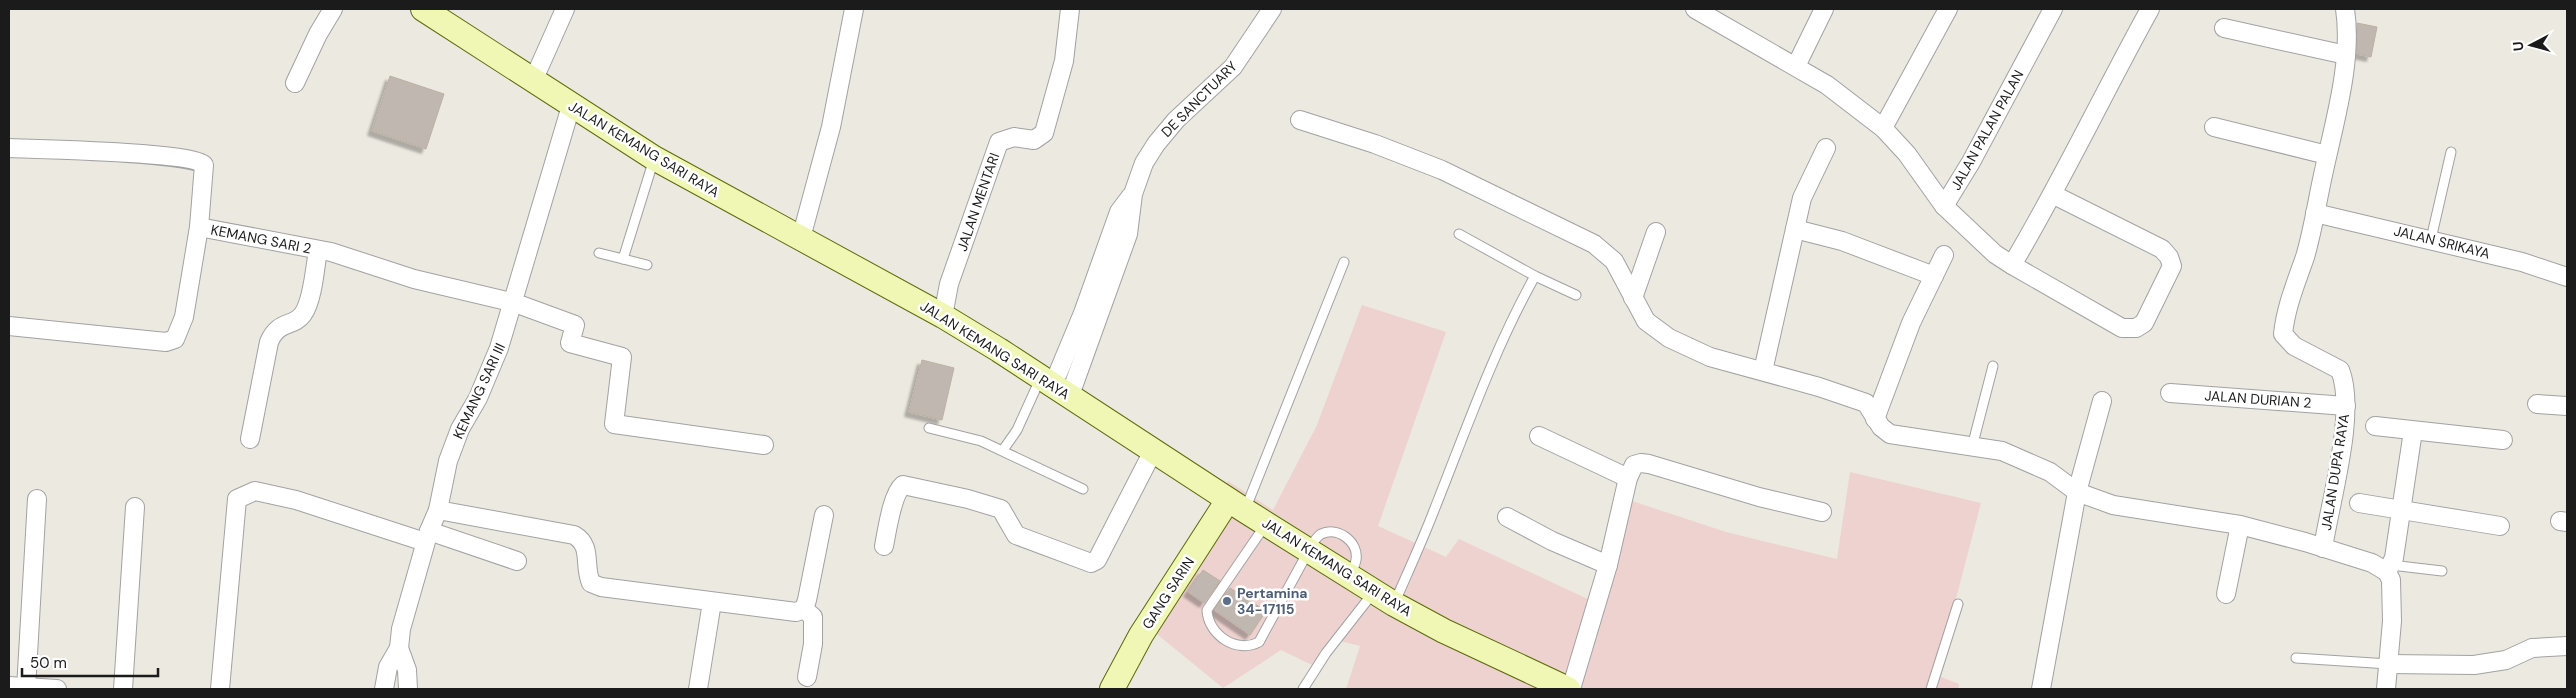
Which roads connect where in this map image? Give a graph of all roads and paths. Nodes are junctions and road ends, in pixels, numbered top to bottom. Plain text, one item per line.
1 (333, 9) edge
2 (423, 9) edge
3 (566, 9) edge
4 (854, 9) edge
5 (1070, 9) edge
6 (1272, 9) edge
7 (1695, 9) edge
8 (1824, 9) edge
9 (1948, 9) edge
10 (2053, 9) edge
11 (2150, 9) edge
12 (2345, 9) edge
13 (1713, 13) edge
14 (2224, 28) dead end
15 (2346, 55) junction
16 (1796, 66) junction
17 (533, 81) junction
18 (295, 82) dead end
19 (571, 106) junction
20 (1300, 120) dead end
21 (2214, 127) dead end
22 (1883, 128) junction
23 (9, 148) edge
24 (1826, 148) dead end
25 (2451, 152) dead end
26 (2327, 155) junction
27 (654, 158) junction
28 (2054, 195) junction
29 (1944, 206) junction
30 (2315, 212) junction
31 (199, 226) junction
32 (1795, 228) junction
33 (1656, 232) dead end
34 (1459, 234) dead end
35 (801, 238) junction
36 (2431, 239) junction
37 (318, 250) junction
38 (598, 253) dead end
39 (1944, 255) dead end
40 (622, 259) junction
41 (1344, 262) dead end
42 (647, 265) dead end
43 (2012, 265) junction
44 (1534, 276) junction
45 (1934, 276) junction
46 (2567, 277) edge
47 (1576, 295) dead end
48 (1633, 298) junction
49 (515, 303) junction
50 (943, 316) junction
51 (9, 326) edge
52 (1993, 366) dead end
53 (1762, 371) junction
54 (1055, 386) junction
55 (2170, 393) dead end
56 (2102, 401) dead end
57 (2537, 404) dead end
58 (2346, 406) junction
59 (2567, 406) edge
60 (1875, 419) junction
61 (2375, 426) dead end
62 (928, 428) dead end
63 (2413, 431) junction
64 (1539, 436) dead end
65 (250, 439) dead end
66 (2503, 440) dead end
67 (764, 445) dead end
68 (1972, 447) junction
69 (1003, 450) junction
70 (1153, 451) junction
71 (1628, 478) junction
72 (1083, 489) dead end
73 (2078, 492) junction
74 (37, 499) dead end
75 (2360, 503) dead end
76 (1236, 505) junction
77 (135, 507) dead end
78 (438, 510) junction
79 (2401, 510) junction
80 (1822, 512) dead end
81 (824, 515) dead end
82 (1507, 517) dead end
83 (1266, 524) junction
84 (2240, 526) junction
85 (2500, 526) dead end
86 (427, 536) junction
87 (884, 546) dead end
88 (2322, 548) junction
89 (1308, 550) junction
90 (517, 561) dead end
91 (1608, 564) junction
92 (2390, 565) junction
93 (2442, 571) dead end
94 (1350, 576) junction
95 (1374, 591) junction
96 (2226, 594) dead end
97 (712, 602) junction
98 (1394, 604) junction
99 (1958, 604) dead end
100 (804, 609) junction
101 (2567, 646) edge
102 (399, 648) junction
103 (2296, 658) dead end
104 (2389, 664) junction
105 (807, 677) dead end
106 (1541, 684) edge
107 (9, 686) edge
108 (27, 688) edge
109 (57, 689) edge
110 (123, 689) edge
111 (220, 689) edge
112 (384, 689) edge
113 (408, 689) edge
114 (698, 689) edge
115 (1112, 689) edge
116 (1303, 689) edge
117 (1569, 689) edge
118 (1931, 689) edge
119 (2041, 689) edge
120 (2386, 689) edge

1 - 18 street
2 - 17 main road, JALAN KEMANG SARI RAYA
3 - 17 street
4 - 35 street
5 - 50 street, JALAN MENTARI
6 - 54 street, DE SANCTUARY
7 - 13 street, JALAN PALAN PALAN
8 - 16 street
9 - 22 street
10 - 29 street, JALAN PALAN PALAN
11 - 28 street
12 - 15 street, JALAN DUPA RAYA
13 - 16 street, JALAN PALAN PALAN
14 - 15 street
15 - 26 street, JALAN DUPA RAYA
16 - 22 street, JALAN PALAN PALAN
17 - 19 main road, JALAN KEMANG SARI RAYA
19 - 27 main road, JALAN KEMANG SARI RAYA
19 - 49 street, KEMANG SARI III
20 - 48 street
21 - 26 street
22 - 29 street, JALAN PALAN PALAN
23 - 31 street, KEMANG SARI 2
24 - 32 street
25 - 36 lane
26 - 30 street, JALAN DUPA RAYA
27 - 35 main road, JALAN KEMANG SARI RAYA
27 - 40 lane
28 - 43 street
28 - 43 street
29 - 43 street
30 - 36 street, JALAN SRIKAYA
30 - 58 street, JALAN DUPA RAYA
31 - 37 street, KEMANG SARI 2
31 - 51 street
32 - 45 street
32 - 53 street
33 - 48 street
34 - 44 lane
35 - 50 main road, JALAN KEMANG SARI RAYA
36 - 46 street, JALAN SRIKAYA
37 - 49 street, KEMANG SARI 2
37 - 65 street
38 - 40 lane
39 - 45 street
40 - 42 lane
41 - 76 lane
44 - 47 lane
44 - 98 lane
45 - 60 street
48 - 53 street
49 - 67 street, KEMANG SARI 2
49 - 78 street, KEMANG SARI III
50 - 54 main road, JALAN KEMANG SARI RAYA
52 - 68 lane
53 - 60 street
54 - 69 lane
54 - 70 main road, JALAN KEMANG SARI RAYA
55 - 58 street, JALAN DURIAN 2
56 - 73 street
57 - 59 street
58 - 88 street, JALAN DUPA RAYA
60 - 68 street
61 - 63 street
62 - 69 lane
63 - 66 street
63 - 79 street
64 - 71 street
68 - 73 street
69 - 72 lane
70 - 76 main road, JALAN KEMANG SARI RAYA
70 - 87 street
71 - 80 street
71 - 91 street
73 - 84 street
73 - 119 street
74 - 108 street
75 - 79 street
76 - 83 main road, JALAN KEMANG SARI RAYA
76 - 115 main road, GANG SARIN
77 - 110 street
78 - 86 street, KEMANG SARI III
78 - 97 street
79 - 85 street
79 - 92 street
81 - 100 street
82 - 91 street
83 - 89 main road, JALAN KEMANG SARI RAYA
83 - 89 lane
84 - 88 street
84 - 96 street
86 - 90 street
86 - 102 street, KEMANG SARI III
86 - 111 street
88 - 92 street, JALAN DUPA RAYA
89 - 94 main road, JALAN KEMANG SARI RAYA
89 - 94 lane
91 - 117 street
92 - 93 lane
92 - 104 street
94 - 95 main road, JALAN KEMANG SARI RAYA
95 - 98 main road, JALAN KEMANG SARI RAYA
95 - 116 lane
97 - 100 street
97 - 114 street
98 - 106 main road, JALAN KEMANG SARI RAYA
99 - 118 lane
100 - 105 street
101 - 104 street
102 - 112 street, KEMANG SARI III
102 - 113 street, KEMANG SARI III
103 - 104 lane
104 - 120 street
106 - 117 main road, JALAN KEMANG SARI RAYA
107 - 108 street
108 - 109 street

